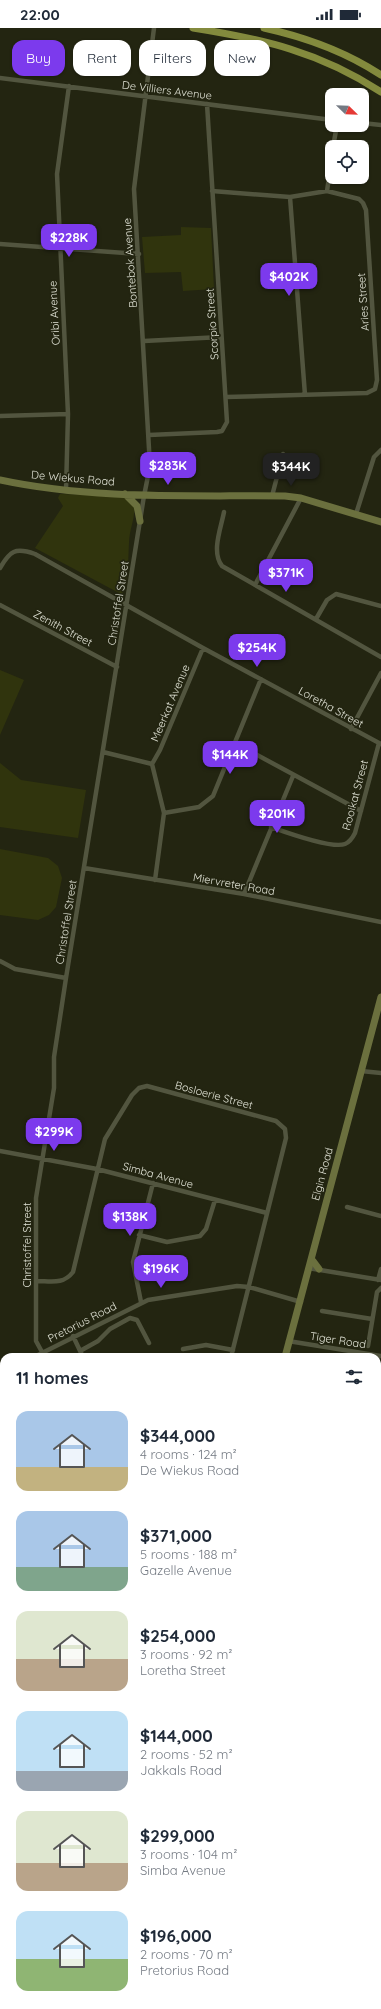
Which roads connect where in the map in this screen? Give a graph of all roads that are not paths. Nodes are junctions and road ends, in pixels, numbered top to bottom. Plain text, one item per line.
1 (154, 28) edge
2 (193, 28) edge
3 (264, 28) edge
4 (381, 75) edge
5 (0, 78) edge
6 (69, 86) junction
7 (381, 92) edge
8 (144, 96) junction
9 (207, 104) junction
10 (325, 119) edge
11 (369, 124) edge
12 (381, 125) edge
13 (328, 184) edge
14 (212, 191) junction
15 (327, 191) junction
16 (290, 197) junction
17 (0, 244) edge
18 (60, 250) junction
19 (139, 254) junction
20 (221, 337) junction
21 (144, 341) junction
22 (305, 395) junction
23 (226, 397) junction
24 (68, 414) junction
25 (0, 416) edge
26 (149, 435) junction
27 (381, 450) edge
28 (283, 454) dead end
29 (0, 480) edge
30 (66, 490) junction
31 (125, 494) junction
32 (144, 496) junction
33 (272, 496) junction
34 (301, 498) junction
35 (224, 512) dead end
36 (356, 514) junction
37 (140, 520) junction
38 (381, 522) edge
39 (0, 568) edge
40 (255, 585) junction
41 (126, 604) junction
42 (0, 605) edge
43 (381, 606) edge
44 (316, 619) junction
45 (203, 648) junction
46 (381, 657) edge
47 (117, 667) junction
48 (381, 673) edge
49 (261, 679) junction
50 (351, 728) junction
51 (234, 743) junction
52 (380, 744) edge
53 (103, 752) junction
54 (152, 764) junction
55 (293, 776) junction
56 (361, 811) junction
57 (164, 813) junction
58 (271, 827) junction
59 (84, 868) junction
60 (155, 880) junction
61 (244, 894) junction
62 (381, 922) edge
63 (0, 961) edge
64 (66, 978) junction
65 (381, 997) edge
66 (381, 1008) edge
67 (362, 1071) junction
68 (381, 1074) edge
69 (0, 1151) edge
70 (43, 1158) junction
71 (97, 1169) junction
72 (153, 1184) junction
73 (215, 1200) junction
74 (347, 1207) dead end
75 (267, 1214) junction
76 (381, 1216) edge
77 (139, 1235) junction
78 (313, 1267) junction
79 (381, 1269) edge
80 (380, 1280) edge
81 (36, 1281) junction
82 (249, 1287) junction
83 (381, 1288) edge
84 (141, 1302) junction
85 (301, 1302) junction
86 (322, 1311) dead end
87 (372, 1319) junction
88 (73, 1336) junction
89 (290, 1342) junction
90 (149, 1343) dead end
91 (368, 1346) dead end
92 (183, 1349) dead end
93 (232, 1350) junction
94 (80, 1351) joint
95 (42, 1352) joint
96 (232, 1353) edge
97 (287, 1353) edge
98 (357, 1353) edge

1 - 8 street, Bontebok Avenue
2 - 7 main road
3 - 4 main road
5 - 6 street, De Villiers Avenue
6 - 8 street, De Villiers Avenue
6 - 18 street, Oribi Avenue
8 - 9 street, De Villiers Avenue
8 - 19 street, Bontebok Avenue
9 - 10 street, De Villiers Avenue
9 - 14 street, Scorpio Street
11 - 12 street
13 - 15 street
14 - 16 street
14 - 20 street, Scorpio Street
15 - 16 street
15 - 22 street, Aries Street
16 - 22 street
17 - 18 street
18 - 19 street
18 - 24 street, Oribi Avenue
19 - 21 street, Bontebok Avenue
20 - 21 street
20 - 23 street, Scorpio Street
21 - 26 street, Bontebok Avenue
22 - 23 street
23 - 26 street, Scorpio Street
24 - 25 street
24 - 30 street, Oribi Avenue
26 - 32 street, Bontebok Avenue
27 - 36 street
28 - 33 street
29 - 30 street, De Wiekus Road
30 - 31 street, De Wiekus Road
31 - 32 street, De Wiekus Road
31 - 37 street
32 - 33 street, De Wiekus Road
32 - 37 street, Christoffel Street
33 - 34 street, De Wiekus Road
34 - 36 street, De Wiekus Road
34 - 40 street
35 - 40 street
36 - 38 street, De Wiekus Road
37 - 41 street, Christoffel Street
39 - 41 street, Loretha Street
40 - 44 street
41 - 45 street, Loretha Street
41 - 47 street, Christoffel Street
42 - 47 street, Zenith Street
43 - 44 street
44 - 46 street
45 - 49 street, Loretha Street
45 - 54 street, Meerkat Avenue
47 - 53 street, Christoffel Street
48 - 50 street
49 - 50 street, Loretha Street
49 - 51 street
50 - 52 street, Loretha Street
51 - 55 street
51 - 57 street
52 - 56 street, Rooikat Street
53 - 54 street
53 - 59 street, Christoffel Street
54 - 57 street
55 - 56 street
55 - 58 street
56 - 58 street, Rooikat Street
57 - 60 street
58 - 61 street
59 - 60 street, Miervreter Road
59 - 64 street, Christoffel Street
60 - 61 street, Miervreter Road
61 - 62 street, Miervreter Road
63 - 64 street
64 - 70 street, Christoffel Street
65 - 67 street, Elgin Road
66 - 67 street, Elgin Road
67 - 68 street
67 - 78 street, Elgin Road
69 - 70 street, Simba Avenue
70 - 71 street, Simba Avenue
70 - 81 street, Christoffel Street
71 - 72 street, Simba Avenue
71 - 75 street, Bosloerie Street
71 - 81 street, Bosloerie Street
72 - 73 street, Simba Avenue
72 - 77 street
73 - 75 street, Simba Avenue
73 - 77 street
74 - 76 street
75 - 82 street, Bosloerie Street
77 - 84 street
78 - 80 street
78 - 85 street, Elgin Road
79 - 80 street
81 - 95 street, Christoffel Street
82 - 84 street, Pretorius Road
82 - 85 street, Pretorius Road
82 - 93 street, Bosloerie Street
83 - 87 street
84 - 88 street, Pretorius Road
85 - 89 street, Elgin Road
86 - 87 street
87 - 91 street
88 - 94 street
88 - 95 street, Pretorius Road
89 - 97 street, Elgin Road
89 - 98 street, Tiger Road
90 - 94 street
92 - 93 street
93 - 96 street, Bosloerie Street

